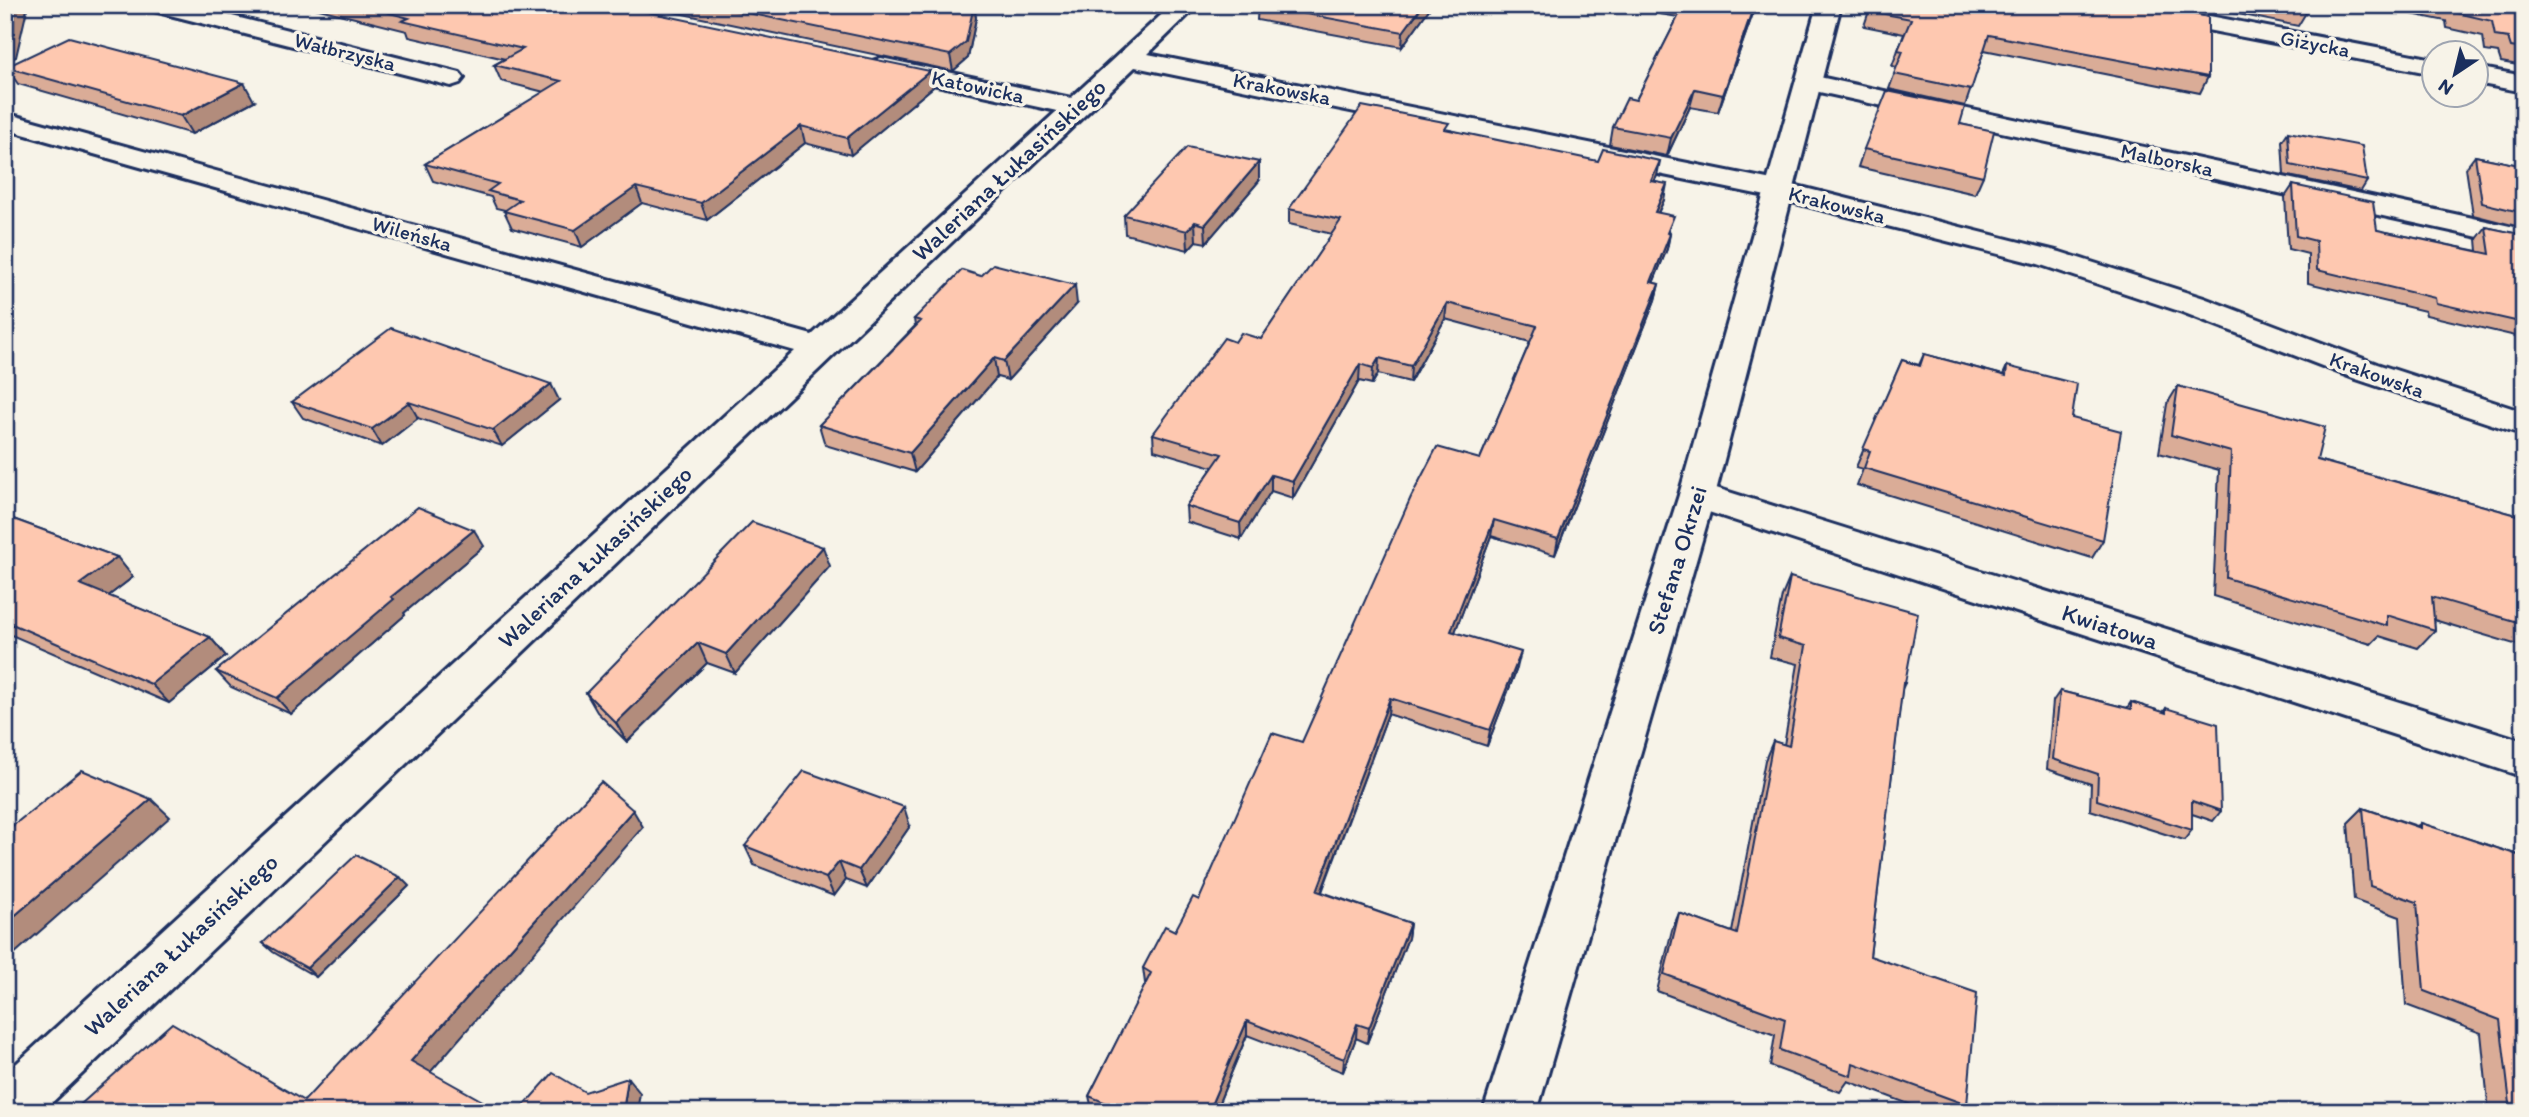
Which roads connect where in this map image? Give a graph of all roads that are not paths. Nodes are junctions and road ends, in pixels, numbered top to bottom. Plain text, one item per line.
1 (158, 5) edge
2 (1186, 5) edge
3 (1829, 5) edge
4 (2114, 5) edge
5 (1130, 58) junction
6 (861, 62) edge
7 (2420, 64) edge
8 (451, 78) dead end
9 (2490, 78) edge
10 (1810, 83) junction
11 (2524, 84) edge
12 (1077, 107) junction
13 (5, 121) edge
14 (1777, 190) junction
15 (2524, 238) edge
16 (818, 347) junction
17 (2524, 424) edge
18 (1697, 495) junction
19 (2524, 759) edge
20 (5, 1110) edge
21 (1516, 1110) edge

1 - 8 street, Wałbrzyska
2 - 5 street, Waleriana Łukasińskiego
3 - 10 street, Stefana Okrzei
4 - 7 street, Giżycka
5 - 12 street, Waleriana Łukasińskiego
5 - 14 street, Krakowska
6 - 12 street, Katowicka
9 - 11 street
10 - 14 street, Stefana Okrzei
10 - 15 street, Malborska
12 - 16 street, Waleriana Łukasińskiego
13 - 16 street, Wileńska
14 - 17 street, Krakowska
14 - 18 street, Stefana Okrzei
16 - 20 street, Waleriana Łukasińskiego
18 - 19 street, Kwiatowa
18 - 21 street, Stefana Okrzei

